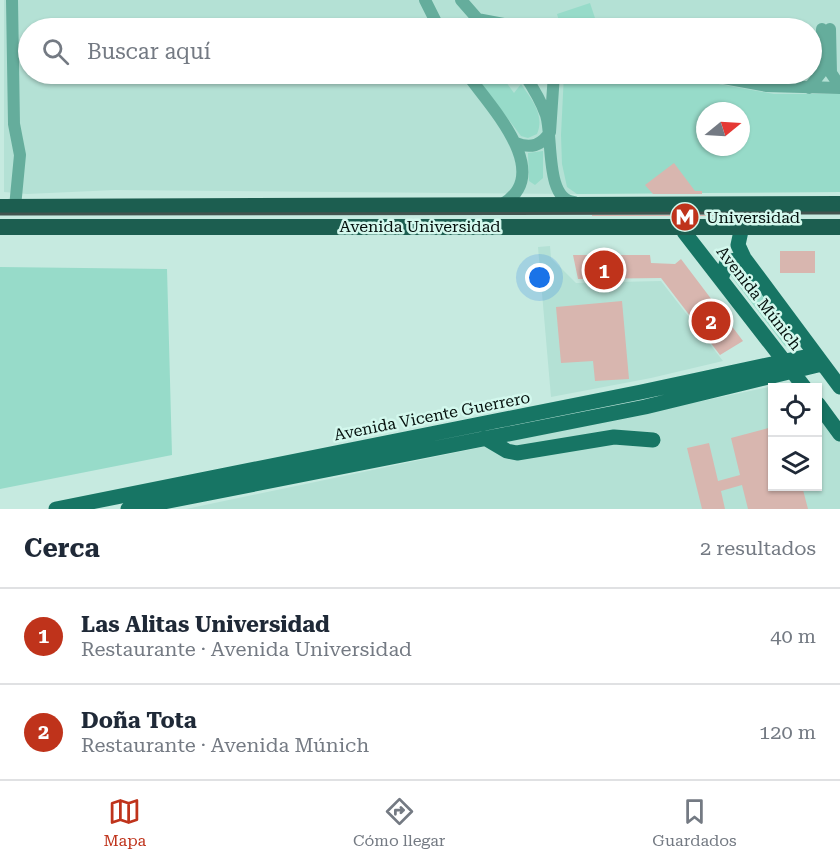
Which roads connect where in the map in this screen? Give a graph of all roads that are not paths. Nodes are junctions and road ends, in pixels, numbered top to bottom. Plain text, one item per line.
1 (12, 0) edge
2 (425, 0) edge
3 (462, 0) edge
4 (434, 18) edge
5 (476, 18) edge
6 (826, 29) edge
7 (822, 71) edge
8 (474, 84) edge
9 (530, 84) edge
10 (553, 84) edge
11 (756, 84) edge
12 (812, 84) edge
13 (840, 87) edge
14 (809, 88) junction
15 (550, 132) junction
16 (516, 143) junction
17 (592, 204) junction
18 (840, 204) edge
19 (501, 205) junction
20 (814, 205) junction
21 (7, 207) edge
22 (172, 207) junction
23 (840, 217) edge
24 (0, 227) edge
25 (95, 227) junction
26 (840, 227) edge
27 (741, 231) dead end
28 (684, 232) dead end
29 (744, 258) junction
30 (721, 279) junction
31 (818, 360) junction
32 (789, 367) junction
33 (802, 383) edge
34 (840, 387) edge
35 (822, 409) edge
36 (840, 434) edge
37 (485, 438) junction
38 (653, 440) dead end
39 (56, 509) edge
40 (128, 509) edge

1 - 21 street
2 - 4 street
3 - 5 street
6 - 7 street
6 - 13 street
8 - 16 street
9 - 15 street
10 - 15 street
11 - 14 street
12 - 14 street
13 - 14 street
15 - 16 street
15 - 17 street
16 - 19 street
17 - 19 highway, Avenida Universidad
17 - 20 highway, Avenida Universidad
18 - 20 highway, Avenida Universidad
19 - 22 highway, Avenida Universidad
20 - 23 highway
21 - 22 highway, Avenida Universidad
22 - 25 highway
24 - 25 highway, Avenida Universidad
25 - 26 highway, Avenida Universidad
27 - 29 main road, Avenida Múnich
28 - 30 main road, Avenida Múnich
29 - 30 main road
29 - 31 main road, Avenida Múnich
30 - 32 main road, Avenida Múnich
31 - 32 main road, Avenida Vicente Guerrero
31 - 34 main road, Avenida Múnich
32 - 33 main road, Avenida Múnich
32 - 37 main road, Avenida Vicente Guerrero
32 - 39 main road, Avenida Vicente Guerrero
35 - 36 main road
37 - 38 main road
37 - 40 main road, Avenida Vicente Guerrero

